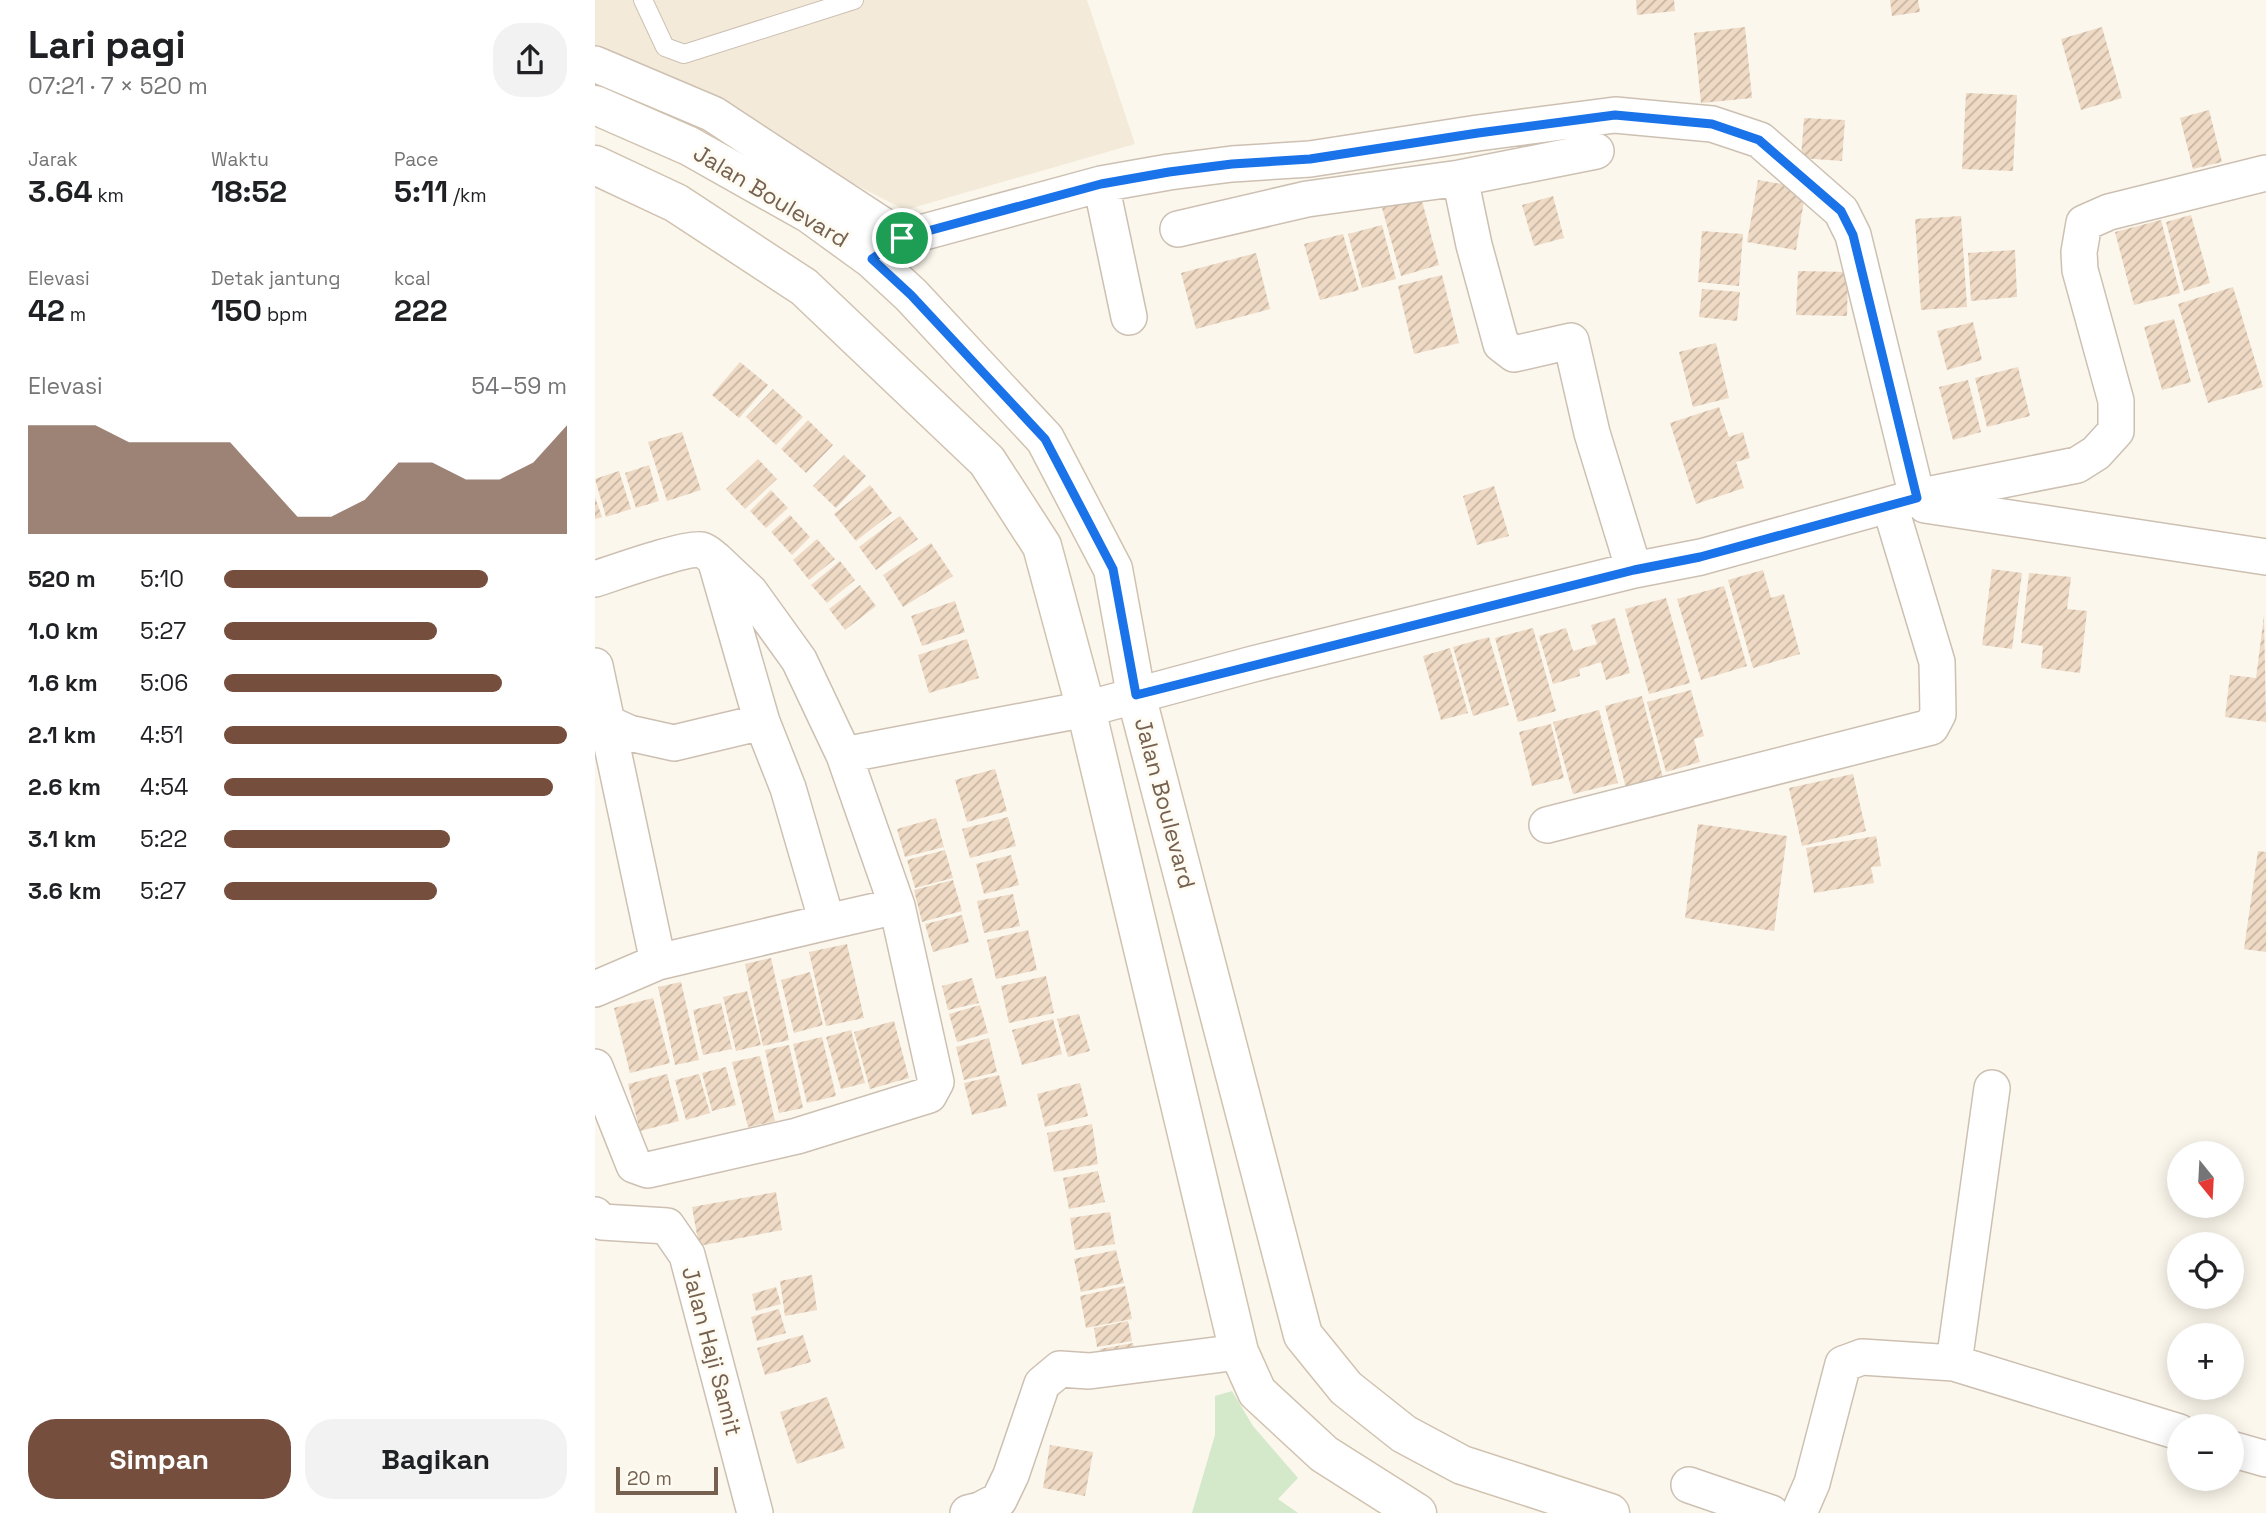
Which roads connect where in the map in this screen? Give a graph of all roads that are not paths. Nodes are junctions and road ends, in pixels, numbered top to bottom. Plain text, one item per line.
1 (643, 0) edge
2 (854, 0) edge
3 (595, 64) edge
4 (595, 105) edge
5 (1596, 151) dead end
6 (595, 165) edge
7 (2266, 173) edge
8 (1460, 178) junction
9 (1101, 184) junction
10 (1178, 229) dead end
11 (887, 248) junction
12 (1129, 317) dead end
13 (1904, 502) junction
14 (2266, 556) edge
15 (715, 559) junction
16 (1634, 570) junction
17 (595, 579) edge
18 (595, 666) edge
19 (1136, 695) junction
20 (1086, 709) junction
21 (762, 722) junction
22 (607, 723) junction
23 (844, 755) junction
24 (1547, 825) dead end
25 (897, 906) junction
26 (827, 922) junction
27 (658, 962) junction
28 (595, 989) edge
29 (595, 1067) edge
30 (1991, 1088) dead end
31 (595, 1215) edge
32 (1239, 1352) junction
33 (1954, 1363) junction
34 (2167, 1429) edge
35 (2244, 1453) edge
36 (2266, 1459) edge
37 (1689, 1485) dead end
38 (755, 1513) edge
39 (968, 1513) edge
40 (1417, 1513) edge
41 (1610, 1513) edge
42 (1771, 1513) edge
43 (1799, 1513) edge

1 - 2 lane
3 - 11 street
4 - 11 main road, Jalan Boulevard
5 - 8 street
6 - 20 main road
7 - 13 street
8 - 10 street
8 - 16 street
9 - 11 street
9 - 12 street
9 - 13 street
11 - 19 main road, Jalan Boulevard
13 - 14 street
13 - 16 street
13 - 24 street
15 - 17 street
15 - 21 street
15 - 23 street
16 - 19 street
18 - 22 street
19 - 20 street
19 - 41 main road, Jalan Boulevard
20 - 23 street
20 - 32 main road
21 - 22 street
21 - 26 street
22 - 27 street
23 - 25 street
25 - 26 street
25 - 29 street
26 - 27 street
27 - 28 street
30 - 33 street
31 - 38 street, Jalan Haji Samit
32 - 39 street
32 - 40 main road
33 - 34 street
33 - 43 street
35 - 36 street
37 - 42 street

